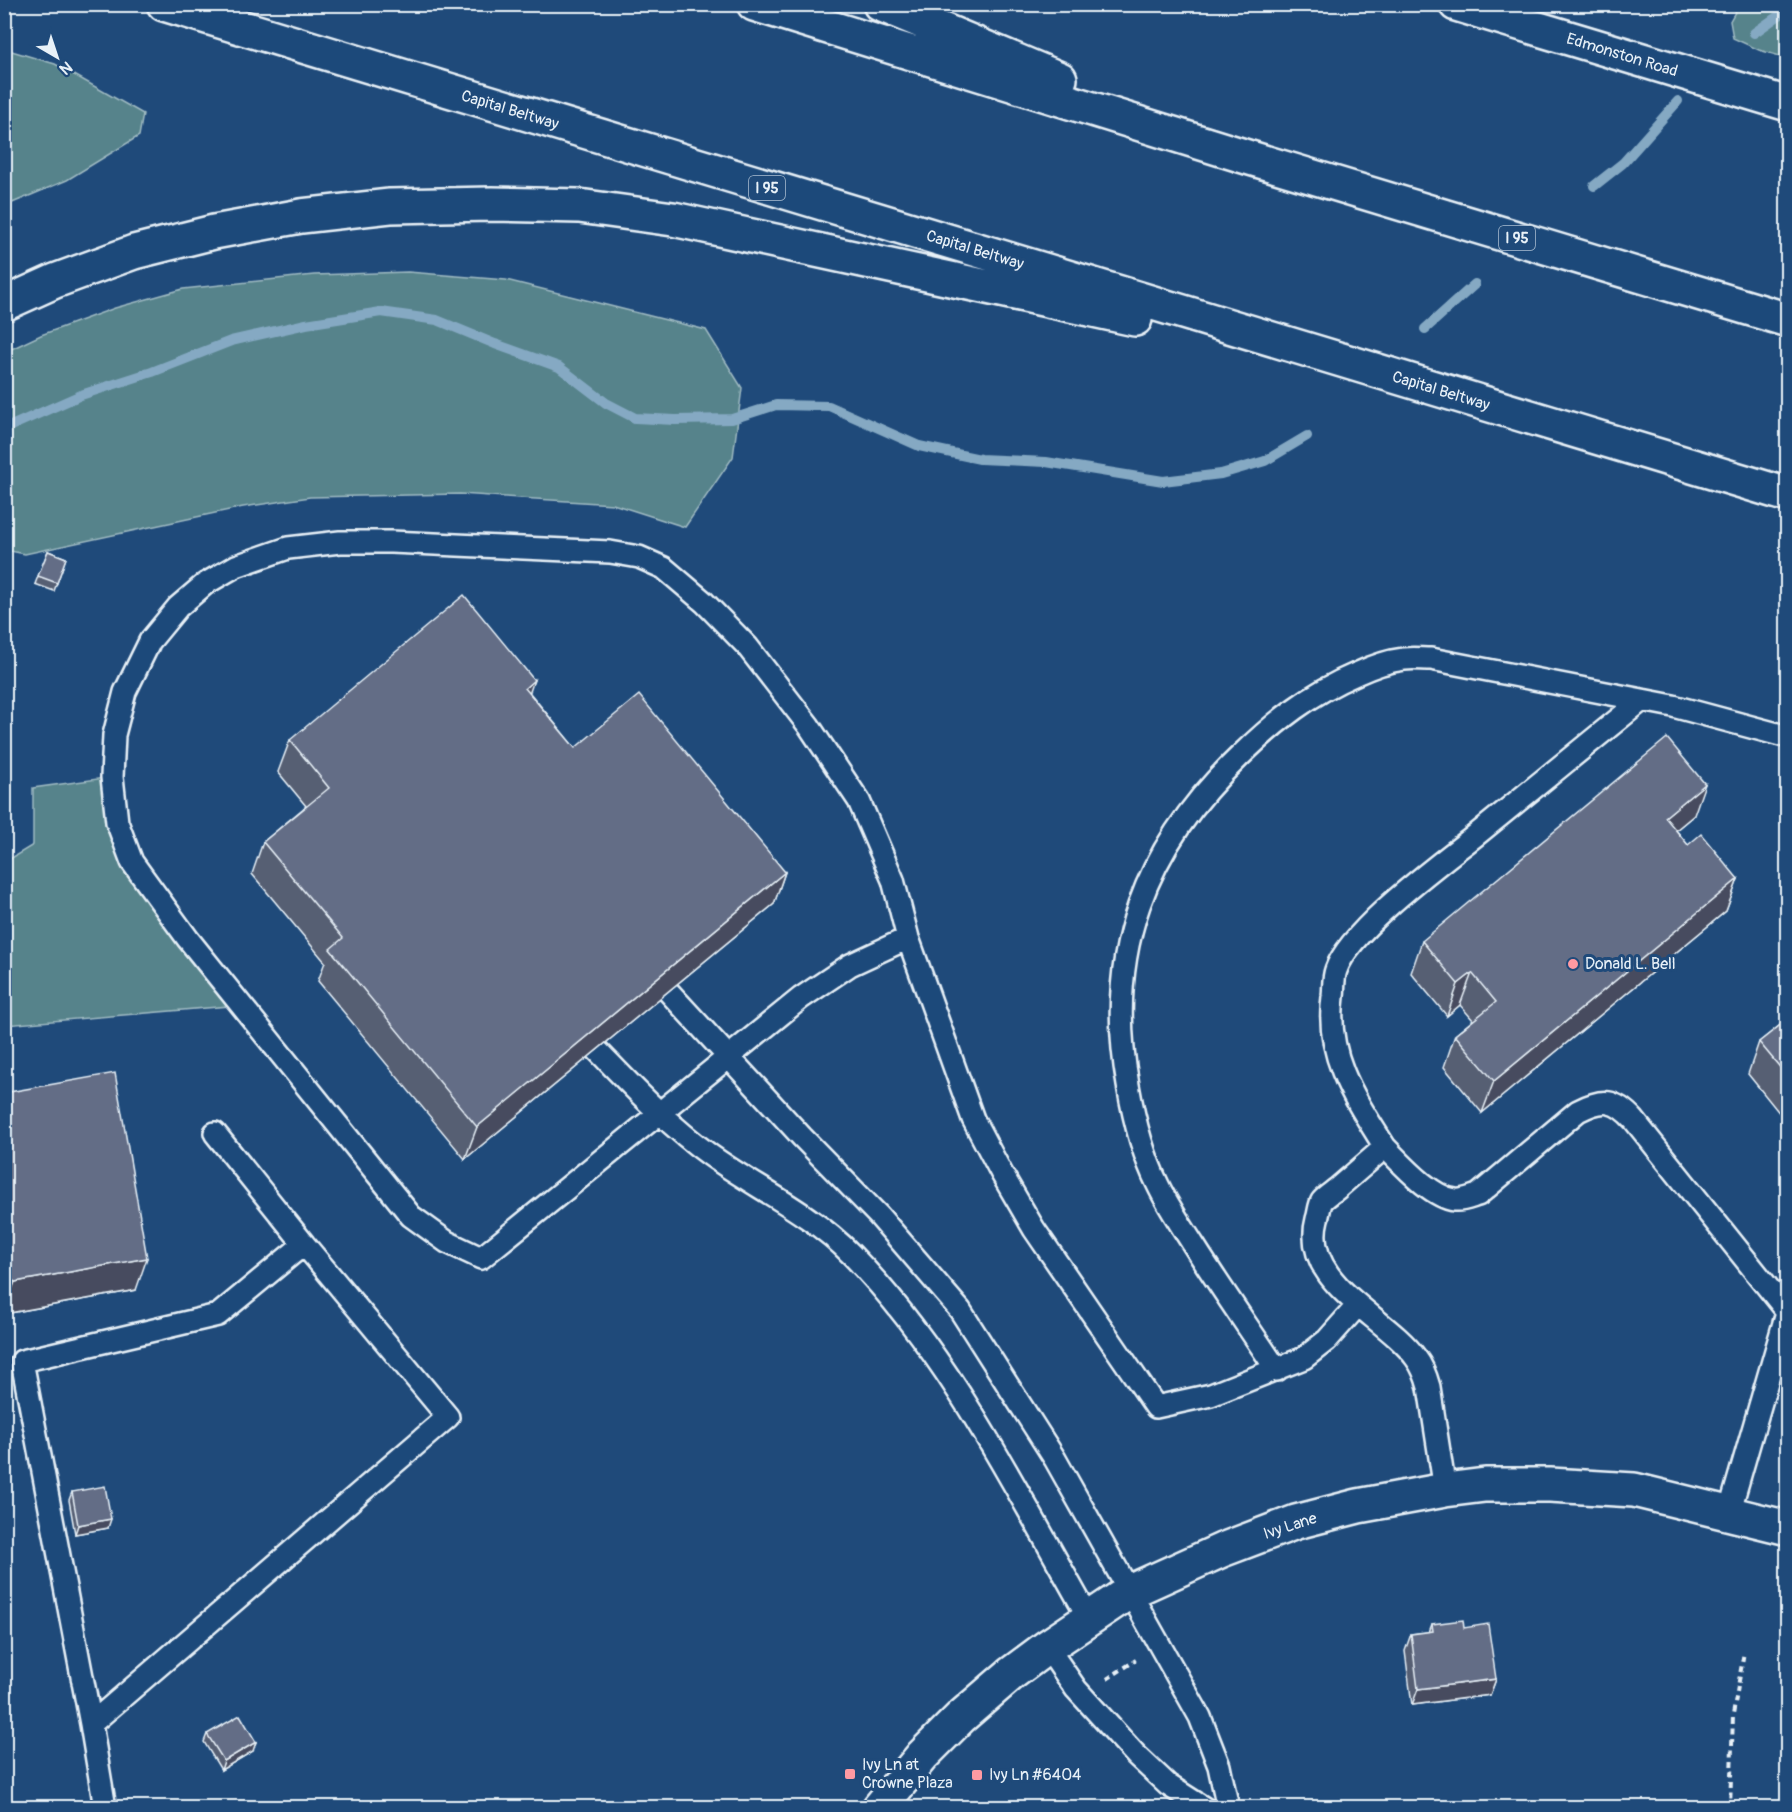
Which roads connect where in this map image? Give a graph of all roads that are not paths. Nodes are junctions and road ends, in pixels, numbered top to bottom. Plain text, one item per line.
1 (164, 4) edge
2 (754, 4) edge
3 (880, 4) edge
4 (1456, 4) edge
5 (1788, 104) edge
6 (1247, 157) junction
7 (4, 304) edge
8 (1788, 320) edge
9 (1371, 370) junction
10 (1788, 495) edge
11 (1642, 700) junction
12 (1788, 737) edge
13 (908, 938) junction
14 (668, 991) edge
15 (597, 1050) edge
16 (729, 1057) junction
17 (659, 1114) junction
18 (215, 1132) dead end
19 (1385, 1147) junction
20 (304, 1244) junction
21 (1358, 1305) junction
22 (1787, 1309) edge
23 (1277, 1370) junction
24 (1445, 1490) junction
25 (1729, 1513) junction
26 (1788, 1528) edge
27 (1129, 1592) junction
28 (1089, 1618) junction
29 (1047, 1647) junction
30 (91, 1724) junction
31 (105, 1808) edge
32 (879, 1808) edge
33 (1204, 1808) edge
34 (1228, 1808) edge

1 - 9 main road, Capital Beltway / I 95
2 - 6 main road, I 95
3 - 6 main road
4 - 5 main road, Edmonston Road
6 - 8 main road, I 95
7 - 9 main road
9 - 10 main road, Capital Beltway / I 95
11 - 12 lane
11 - 19 lane
11 - 23 lane
13 - 16 lane
13 - 17 lane
13 - 23 lane
14 - 16 lane
15 - 17 lane
16 - 17 lane
16 - 27 lane
17 - 28 lane
18 - 20 lane
19 - 21 lane
19 - 22 lane
20 - 30 lane
20 - 30 lane
21 - 23 lane
21 - 24 lane
22 - 25 lane
24 - 25 main road, Ivy Lane
24 - 27 main road, Ivy Lane
25 - 26 main road, Ivy Lane
27 - 28 main road, Ivy Lane
27 - 34 lane
28 - 29 main road, Ivy Lane
29 - 32 main road, Ivy Lane
29 - 33 lane
30 - 31 lane

